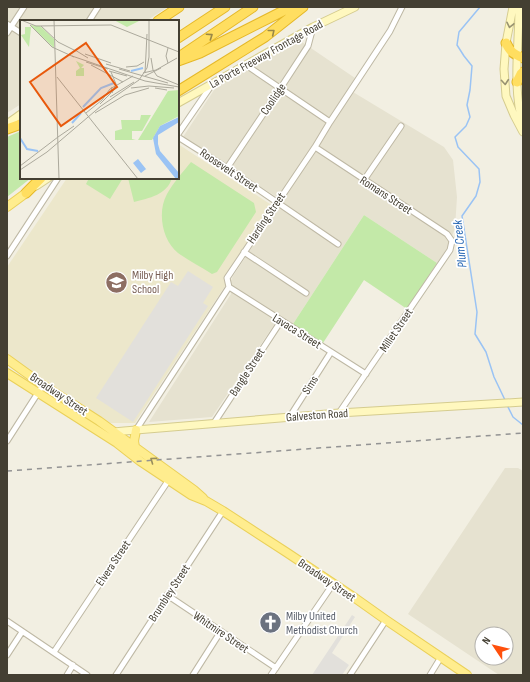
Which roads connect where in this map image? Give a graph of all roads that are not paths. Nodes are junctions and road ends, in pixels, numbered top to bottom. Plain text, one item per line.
1 (24, 7) edge
2 (98, 7) edge
3 (179, 7) edge
4 (225, 7) edge
5 (253, 7) edge
6 (291, 7) edge
7 (303, 7) edge
8 (355, 7) edge
9 (402, 7) edge
10 (513, 7) edge
11 (519, 7) edge
12 (90, 20) edge
13 (160, 20) edge
14 (9, 25) edge
15 (312, 27) junction
16 (20, 32) edge
17 (7, 33) edge
18 (179, 37) edge
19 (506, 43) junction
20 (179, 57) edge
21 (520, 57) edge
22 (179, 61) edge
23 (246, 65) junction
24 (523, 72) edge
25 (517, 82) junction
26 (212, 84) junction
27 (280, 89) junction
28 (179, 90) edge
29 (179, 102) edge
30 (20, 115) edge
31 (330, 122) junction
32 (7, 124) edge
33 (20, 124) edge
34 (523, 125) edge
35 (401, 126) dead end
36 (7, 129) edge
37 (523, 132) edge
38 (179, 134) edge
39 (179, 137) edge
40 (315, 147) junction
41 (227, 168) junction
42 (40, 179) edge
43 (47, 179) edge
44 (57, 179) edge
45 (364, 180) junction
46 (26, 193) junction
47 (277, 203) junction
48 (7, 207) edge
49 (7, 244) edge
50 (338, 244) dead end
51 (452, 245) joint
52 (13, 248) junction
53 (244, 252) junction
54 (7, 256) edge
55 (229, 287) junction
56 (306, 293) dead end
57 (281, 320) junction
58 (331, 352) junction
59 (7, 359) edge
60 (7, 373) edge
61 (366, 374) junction
62 (43, 385) junction
63 (37, 393) junction
64 (523, 402) edge
65 (339, 413) junction
66 (290, 418) junction
67 (214, 423) junction
68 (136, 430) junction
69 (121, 437) junction
70 (7, 441) edge
71 (135, 447) junction
72 (171, 477) junction
73 (223, 511) junction
74 (333, 584) junction
75 (167, 595) junction
76 (386, 620) junction
77 (7, 621) edge
78 (22, 632) junction
79 (221, 632) junction
80 (54, 652) junction
81 (7, 655) edge
82 (441, 657) junction
83 (73, 665) junction
84 (276, 668) junction
85 (67, 675) edge
86 (88, 675) edge
87 (116, 675) edge
88 (193, 675) edge
89 (271, 675) edge
90 (350, 675) edge
91 (430, 675) edge
92 (467, 675) edge

1 - 14 street
2 - 12 street
3 - 13 highway
4 - 18 highway
20 -> 5 highway
6 - 22 highway
28 -> 7 highway
8 - 15 main road, La Porte Freeway Frontage Road
9 - 31 street, Harding Street
10 -> 19 main road
11 - 21 main road
14 - 16 street
14 - 17 street
15 - 23 main road, La Porte Freeway Frontage Road
15 - 27 street, Coolidge
19 - 21 highway
19 -> 37 main road
21 - 25 main road
23 - 26 main road, La Porte Freeway Frontage Road
23 - 27 street
24 - 25 highway
25 - 34 main road
26 - 29 main road, La Porte Freeway Frontage Road
26 - 38 street
27 - 31 street
27 - 41 street, Coolidge
30 - 32 main road
31 - 40 street, Harding Street
33 - 36 highway
35 - 45 street
39 - 41 street, Roosevelt Street
40 - 45 street, Romans Street
40 - 47 street, Harding Street
41 - 47 street, Roosevelt Street
42 - 46 highway
43 - 46 main road
44 - 52 street
45 - 51 street, Romans Street
46 - 48 main road
47 - 50 street, Roosevelt Street
47 - 53 street, Harding Street
49 - 52 street
51 - 61 street, Millet Street
52 - 54 street
53 - 55 street, Harding Street
53 - 56 street
55 - 57 street, Lavaca Street
55 - 68 street, Harding Street
57 - 58 street, Lavaca Street
57 - 67 street, Bangle Street
58 - 61 street, Lavaca Street
58 - 66 street, Sims
59 - 62 main road, Broadway Street
60 - 63 main road, Broadway Street
61 - 65 street, Millet Street
62 - 63 street
62 - 69 main road, Broadway Street
63 - 69 main road, Broadway Street
63 - 70 street
64 - 65 main road, Galveston Road
65 - 66 main road, Galveston Road
66 - 67 main road, Galveston Road
67 - 68 main road, Galveston Road
68 - 69 main road, Galveston Road
68 - 71 main road
69 - 71 main road, Broadway Street
69 - 72 main road, Broadway Street
72 -> 71 main road, Broadway Street
72 - 73 main road, Broadway Street
72 - 80 street, Elvera Street
73 - 74 main road, Broadway Street
73 - 75 street, Brumbley Street
74 - 76 main road, Broadway Street
74 - 84 street
75 - 79 street, Whitmire Street
75 - 87 street, Brumbley Street
76 - 82 main road, Broadway Street
76 - 90 street
77 - 78 street
78 - 80 street
78 - 81 street
79 - 84 street, Whitmire Street
79 - 88 street
80 - 83 street
82 - 91 street
82 - 92 main road, Broadway Street
83 - 85 street
83 - 86 street
84 - 89 street

